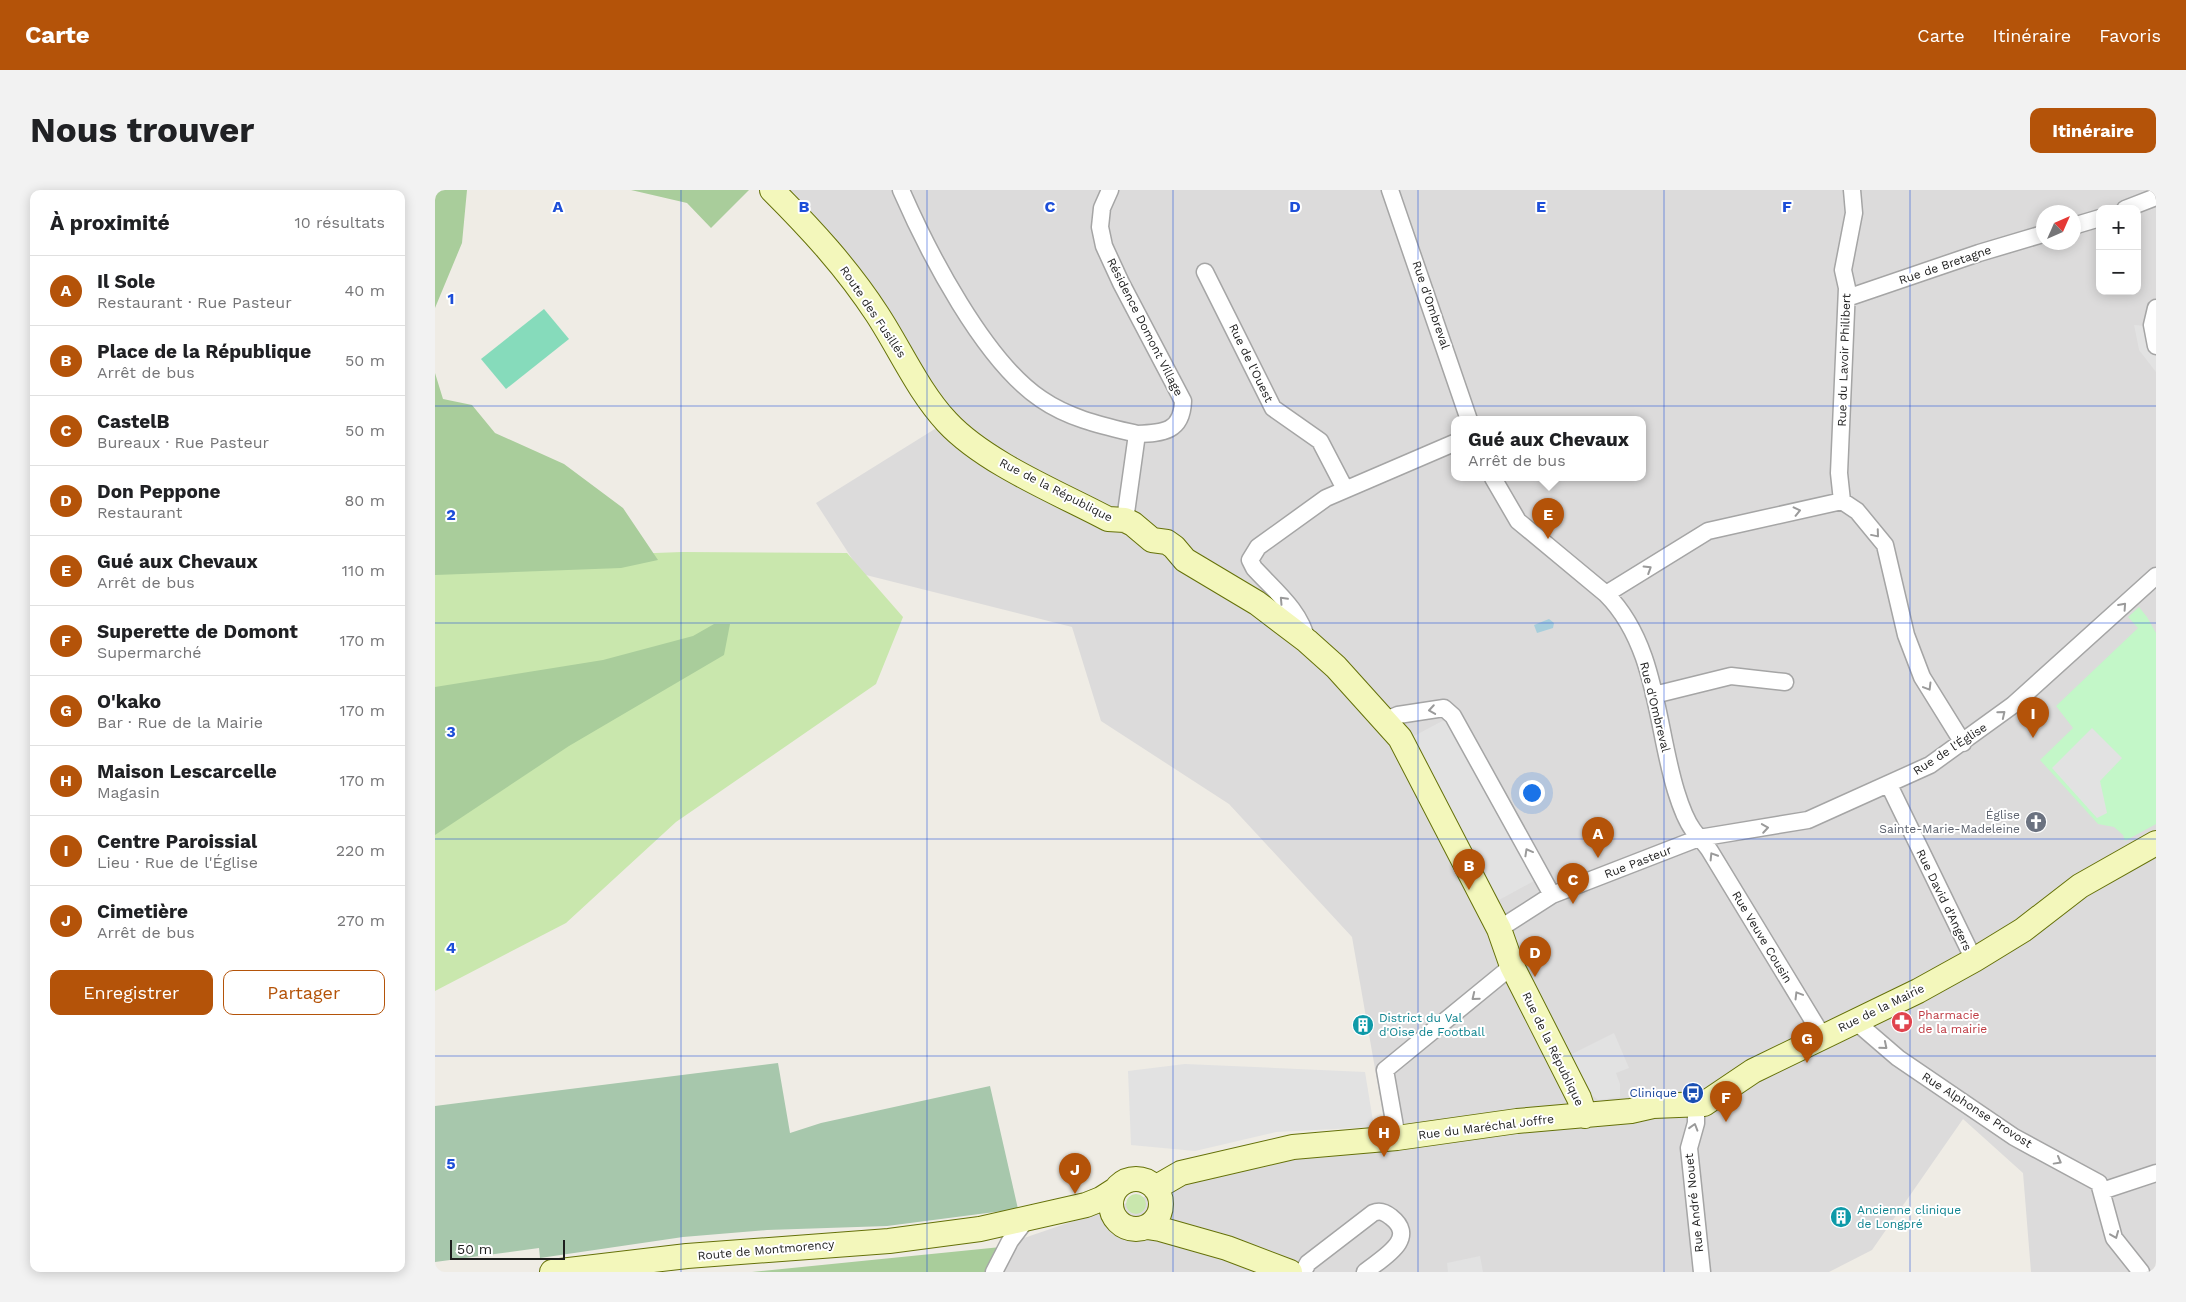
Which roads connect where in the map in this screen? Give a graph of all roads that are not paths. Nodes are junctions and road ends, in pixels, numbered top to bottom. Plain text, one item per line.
1 (772, 190) edge
2 (901, 190) edge
3 (1110, 190) edge
4 (1853, 190) edge
5 (1395, 192) edge
6 (2156, 197) edge
7 (2135, 205) edge
8 (2096, 219) edge
9 (2081, 224) edge
10 (2036, 236) edge
11 (1205, 272) dead end
12 (1847, 298) junction
13 (2156, 308) edge
14 (2156, 346) edge
15 (926, 394) joint
16 (1468, 416) edge
17 (1137, 434) junction
18 (1451, 444) edge
19 (1495, 481) edge
20 (1345, 489) junction
21 (1842, 501) junction
22 (1125, 520) junction
23 (2156, 576) edge
24 (1606, 594) junction
25 (1307, 641) junction
26 (1785, 682) dead end
27 (1654, 695) junction
28 (1386, 720) junction
29 (1963, 743) junction
30 (1889, 786) junction
31 (1699, 838) junction
32 (2156, 842) edge
33 (1552, 895) junction
34 (1499, 929) junction
35 (1973, 960) junction
36 (1512, 966) junction
37 (1855, 1022) junction
38 (1823, 1037) junction
39 (1696, 1105) junction
40 (1585, 1116) junction
41 (1397, 1138) junction
42 (2156, 1173) edge
43 (1115, 1190) junction
44 (2102, 1191) junction
45 (1158, 1198) junction
46 (1022, 1226) junction
47 (1123, 1226) junction
48 (1147, 1227) junction
49 (1183, 1236) junction
50 (551, 1272) edge
51 (994, 1272) edge
52 (1290, 1272) edge
53 (1303, 1272) edge
54 (1365, 1272) edge
55 (1702, 1272) edge
56 (2140, 1272) edge

1 - 15 street, Route des Fusillés
2 - 17 street, Résidence Domont Village
3 - 17 street, Résidence Domont Village
4 - 12 street, Rue du Lavoir Philibert
5 - 16 street, Rue d'Ombreval
6 - 7 street
8 - 9 street
10 - 12 street, Rue de Bretagne
11 - 20 street, Rue de l'Ouest
12 - 21 street, Rue du Lavoir Philibert
13 - 14 street
15 - 22 street, Rue de la République
17 - 22 street
18 - 20 street
19 - 24 street, Rue d'Ombreval
25 -> 20 street
24 -> 21 street
21 -> 29 street
22 - 25 street, Rue de la République
29 -> 23 street, Rue de l'Église
24 - 27 street, Rue d'Ombreval
25 - 28 street, Rue de la République
26 - 27 street
27 - 31 street, Rue d'Ombreval
33 -> 28 street
28 - 34 street, Rue de la République
29 - 30 street, Rue de l'Église
31 -> 30 street, Rue de l'Église
30 - 35 street, Rue David d'Angers
31 - 33 street, Rue Pasteur
38 -> 31 street, Rue Veuve Cousin
32 - 35 street, Rue de la Mairie
33 - 34 street, Rue Pasteur
34 - 36 street, Rue de la République
35 - 37 street, Rue de la Mairie
36 - 40 street, Rue de la République
36 -> 41 street
37 - 38 street, Rue de la Mairie
37 -> 44 street, Rue Alphonse Provost
38 - 39 street, Rue de la Mairie
39 - 40 street, Rue de la Mairie
55 -> 39 street, Rue André Nouet
40 - 41 street, Rue du Maréchal Joffre
41 - 45 street, Rue du Maréchal Joffre
42 - 44 street
43 - 45 street
43 - 46 street, Route de Montmorency
43 - 47 street
44 -> 56 street
45 - 48 street
45 - 49 street
46 - 47 street, Route de Montmorency
46 - 50 street, Route de Montmorency
46 - 51 street
47 - 48 street
48 - 49 street
49 - 52 street
53 - 54 street

